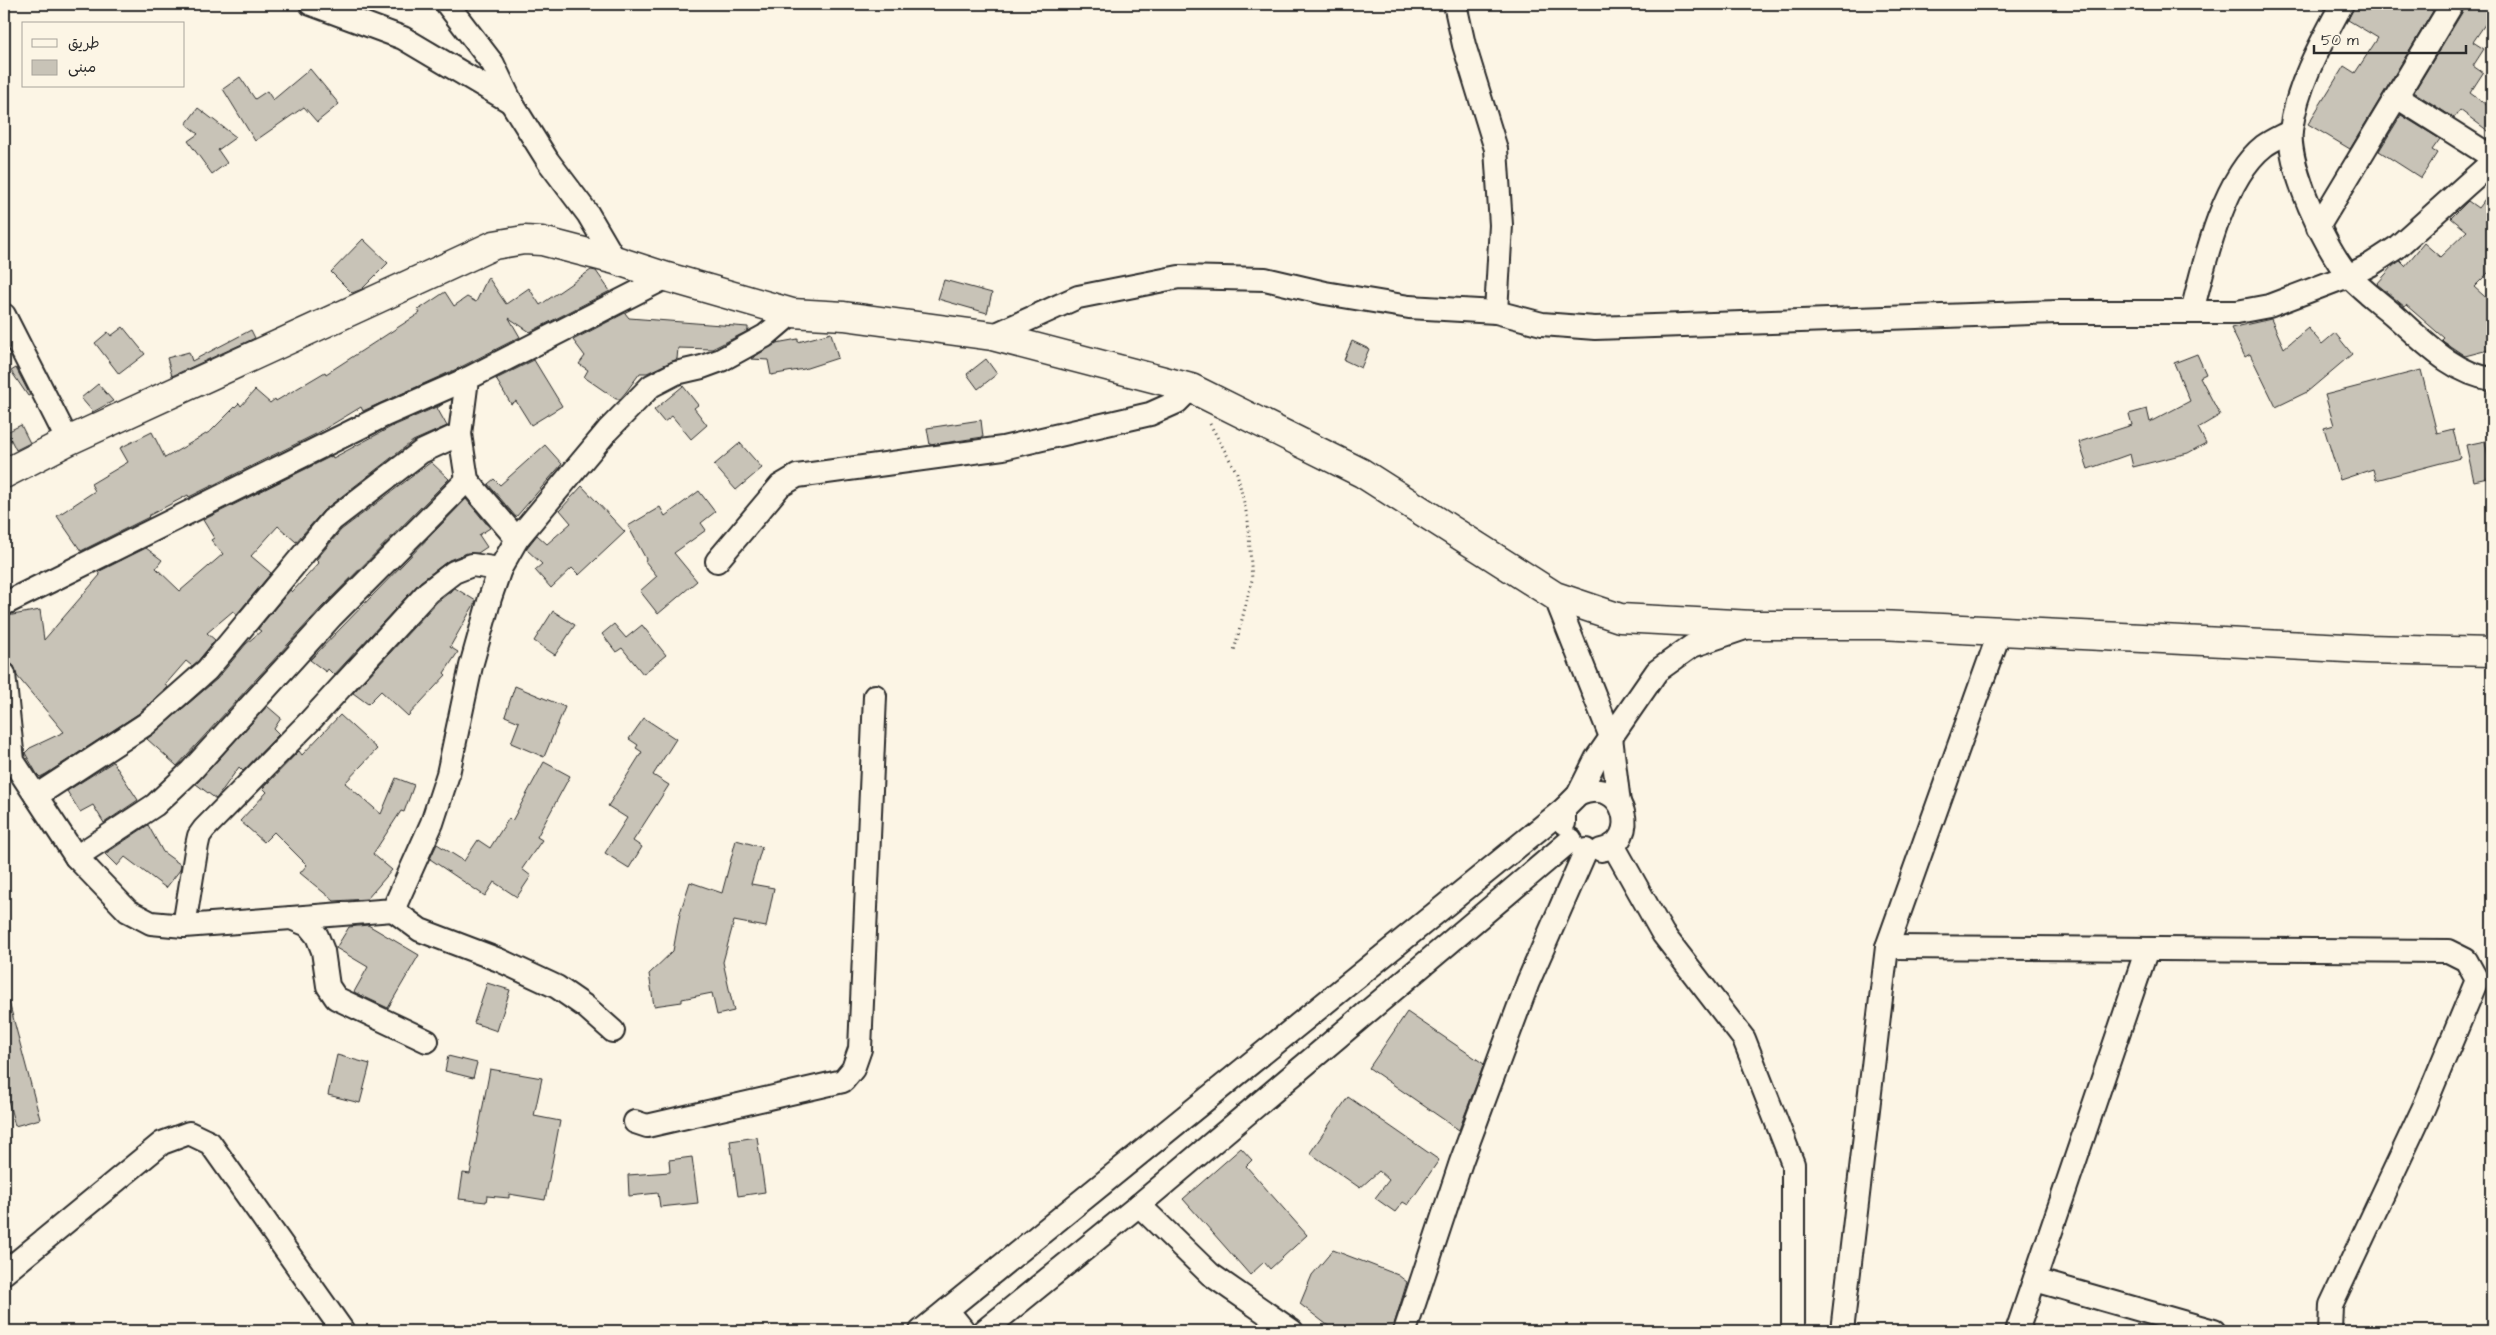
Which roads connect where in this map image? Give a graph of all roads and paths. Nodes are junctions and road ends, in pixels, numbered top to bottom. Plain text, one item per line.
1 (311, 4) edge
2 (447, 4) edge
3 (1455, 4) edge
4 (2342, 4) edge
5 (2452, 4) edge
6 (2397, 98) junction
7 (511, 102) junction
8 (2291, 131) junction
9 (2492, 157) edge
10 (2492, 162) edge
11 (2318, 227) junction
12 (615, 260) junction
13 (2348, 276) junction
14 (667, 277) junction
15 (1496, 312) junction
16 (2192, 312) junction
17 (792, 313) junction
18 (4, 315) edge
19 (992, 336) junction
20 (467, 379) junction
21 (2492, 379) edge
22 (1186, 394) junction
23 (460, 434) junction
24 (68, 441) junction
25 (4, 474) edge
26 (468, 480) junction
27 (517, 539) junction
28 (717, 561) dead end
29 (500, 569) junction
30 (1555, 596) junction
31 (4, 604) edge
32 (1753, 625) junction
33 (2000, 631) junction
34 (1234, 651) dead end
35 (2492, 652) edge
36 (4, 674) edge
37 (875, 696) dead end
38 (1611, 738) junction
39 (9, 762) edge
40 (36, 796) junction
41 (1571, 802) junction
42 (1619, 803) junction
43 (1579, 845) junction
44 (1613, 845) junction
45 (76, 857) junction
46 (393, 910) junction
47 (290, 918) junction
48 (184, 926) junction
49 (1887, 947) junction
50 (2147, 949) junction
51 (613, 1031) dead end
52 (427, 1041) dead end
53 (635, 1122) dead end
54 (1139, 1205) junction
55 (4, 1273) edge
56 (2035, 1280) junction
57 (2331, 1304) junction
58 (947, 1310) junction
59 (343, 1331) edge
60 (921, 1331) edge
61 (964, 1331) edge
62 (984, 1331) edge
63 (1292, 1331) edge
64 (1405, 1331) edge
65 (1793, 1331) edge
66 (1842, 1331) edge
67 (2018, 1331) edge
68 (2214, 1331) edge
69 (2317, 1331) edge
70 (2330, 1331) edge

1 - 7 street
2 - 7 street
3 - 15 street
4 - 8 street
5 - 6 street
6 - 9 street
6 - 11 street
7 - 12 street
8 - 11 street
8 - 16 street
10 - 13 street
11 - 13 street
12 - 14 street
12 - 24 street
13 - 16 street
13 - 21 street
14 - 17 street
14 - 20 street
15 - 16 street
15 - 19 street
17 - 19 street
17 - 27 street
18 - 24 street
19 - 22 street
20 - 23 street
20 - 31 street
22 - 28 street
22 - 30 street
22 - 34 path
23 - 26 street
23 - 40 street
24 - 25 street
26 - 27 street
26 - 45 street
27 - 29 street
29 - 46 street
29 - 48 street
30 - 32 street
30 - 38 street
32 - 33 street
32 - 38 street
33 - 35 street
33 - 49 street
36 - 39 street
37 - 53 street
38 - 41 street
38 - 42 street
39 - 40 street
40 - 45 street
41 - 42 street
41 - 43 street
41 - 58 street
42 - 44 street
43 - 44 street
43 - 54 street
43 - 64 street
44 - 65 street
45 - 48 street
46 - 47 street
46 - 51 street
47 - 48 street
47 - 52 street
49 - 50 street
49 - 66 street
50 - 56 street
50 - 57 street
54 - 62 street
54 - 63 street
55 - 59 street
56 - 67 street
56 - 68 street
57 - 69 street
57 - 70 street
58 - 60 street
58 - 61 street

